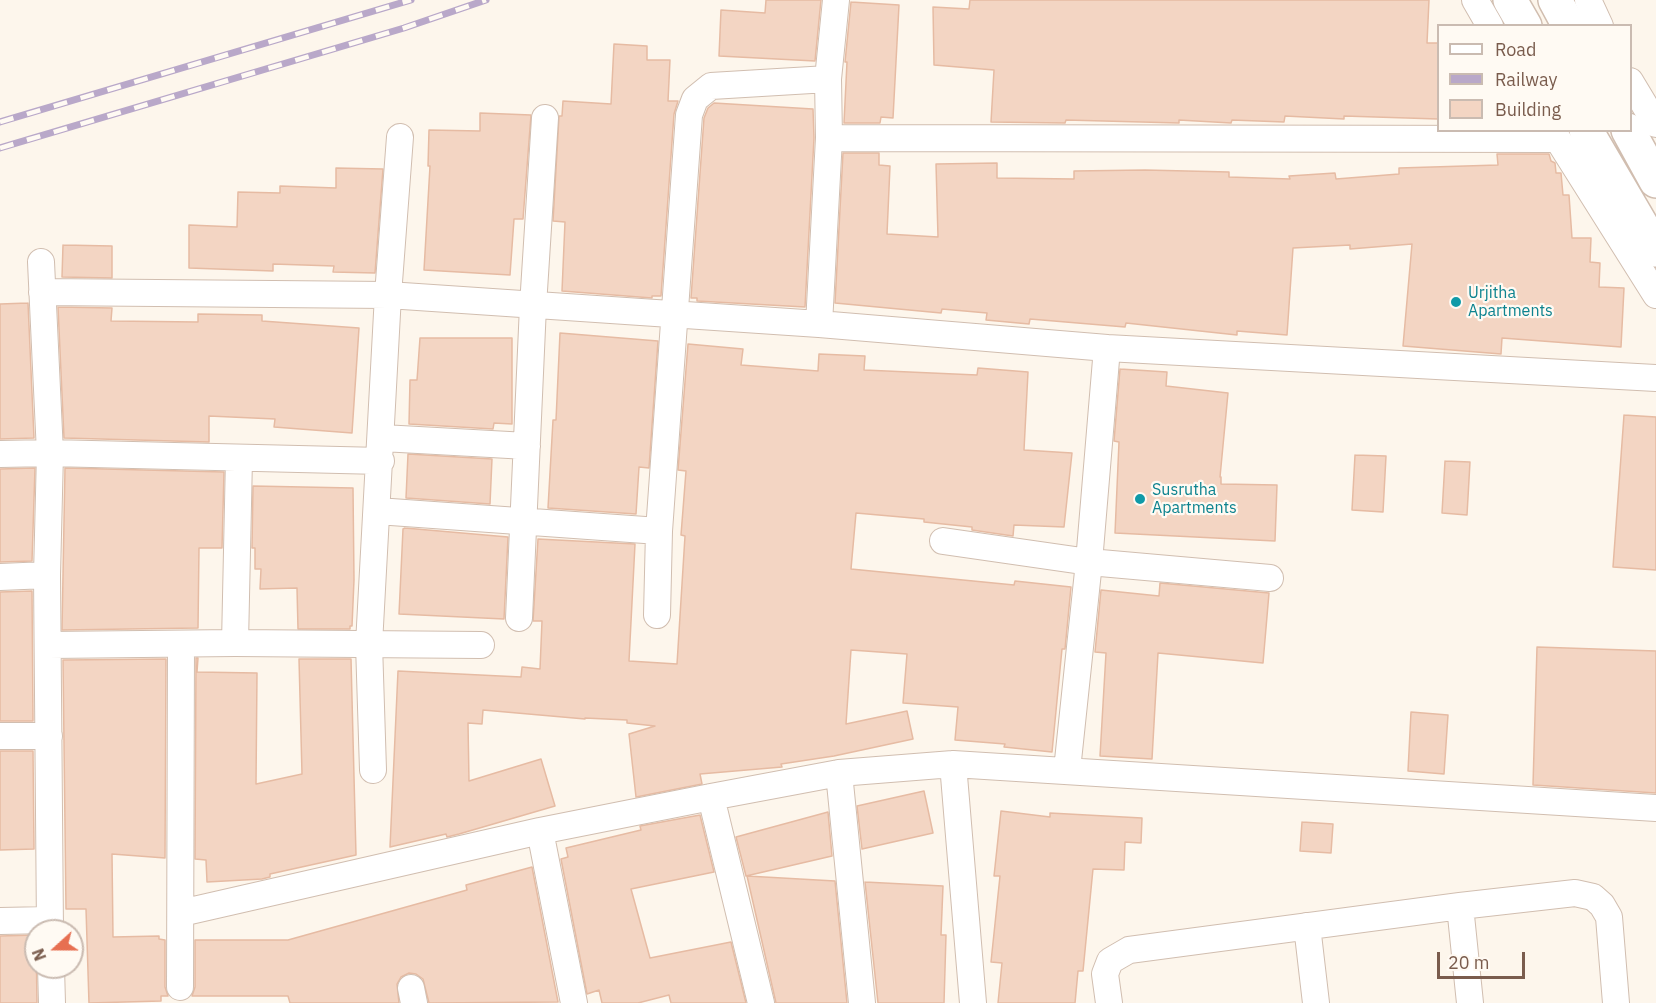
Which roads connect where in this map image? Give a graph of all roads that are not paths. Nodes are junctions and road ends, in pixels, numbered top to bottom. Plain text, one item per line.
1 (836, 0) edge
2 (1474, 0) edge
3 (1510, 0) edge
4 (1555, 0) edge
5 (1588, 0) edge
6 (1489, 24) edge
7 (1524, 24) edge
8 (1568, 24) edge
9 (1599, 24) edge
10 (828, 79) junction
11 (1632, 84) edge
12 (545, 118) dead end
13 (1656, 124) edge
14 (1629, 132) edge
15 (1565, 133) edge
16 (400, 137) dead end
17 (829, 138) junction
18 (1656, 181) edge
19 (1656, 250) edge
20 (41, 262) dead end
21 (42, 292) junction
22 (388, 295) junction
23 (1656, 295) edge
24 (533, 306) junction
25 (674, 314) junction
26 (819, 324) junction
27 (1107, 348) junction
28 (1656, 378) edge
29 (527, 446) junction
30 (381, 449) junction
31 (50, 453) junction
32 (0, 454) edge
33 (239, 458) junction
34 (377, 511) junction
35 (524, 520) junction
36 (659, 531) junction
37 (943, 541) dead end
38 (1089, 562) junction
39 (47, 575) junction
40 (0, 577) edge
41 (1270, 578) dead end
42 (657, 615) dead end
43 (519, 618) dead end
44 (181, 644) junction
45 (235, 644) junction
46 (369, 644) junction
47 (49, 645) junction
48 (482, 645) dead end
49 (0, 736) edge
50 (50, 736) junction
51 (953, 764) junction
52 (374, 770) dead end
53 (1067, 770) junction
54 (838, 773) junction
55 (711, 797) junction
56 (1656, 808) edge
57 (540, 831) junction
58 (1460, 906) junction
59 (181, 913) junction
60 (49, 919) edge
61 (0, 921) edge
62 (24, 923) edge
63 (1306, 926) junction
64 (51, 979) edge
65 (180, 987) dead end
66 (52, 1003) edge
67 (574, 1003) edge
68 (761, 1003) edge
69 (862, 1003) edge
70 (973, 1003) edge
71 (1109, 1003) edge
72 (1316, 1003) edge
73 (1470, 1003) edge
74 (1616, 1003) edge

1 - 10 street
2 - 6 street
3 - 7 street
4 - 8 street
5 - 9 street
10 - 17 street
10 - 25 street
11 - 13 street
12 - 24 street
14 - 18 street
15 - 17 street
15 - 19 street
15 - 23 street
16 - 22 street
17 - 26 street
20 - 21 street
21 - 22 street
21 - 31 street
22 - 24 street
22 - 30 street
24 - 25 street
24 - 29 street
25 - 26 street
25 - 36 street
26 - 27 street
27 - 28 street
27 - 38 street
29 - 30 street
29 - 35 street
30 - 33 street
30 - 34 street
31 - 32 street
31 - 33 street
31 - 39 street
33 - 45 street
34 - 35 street
34 - 46 street
35 - 36 street
35 - 43 street
36 - 42 street
37 - 38 street
38 - 41 street
38 - 53 street
39 - 40 street
39 - 47 street
44 - 45 street
44 - 47 street
44 - 59 street
45 - 46 street
46 - 48 street
46 - 52 street
47 - 50 street
49 - 50 street
50 - 60 street
51 - 53 street
51 - 54 street
51 - 70 street
53 - 56 street
54 - 55 street
54 - 69 street
55 - 57 street
55 - 68 street
57 - 59 street
57 - 67 street
58 - 63 street
58 - 73 street
58 - 74 street
59 - 65 street
61 - 62 street
63 - 71 street
63 - 72 street
64 - 66 street

